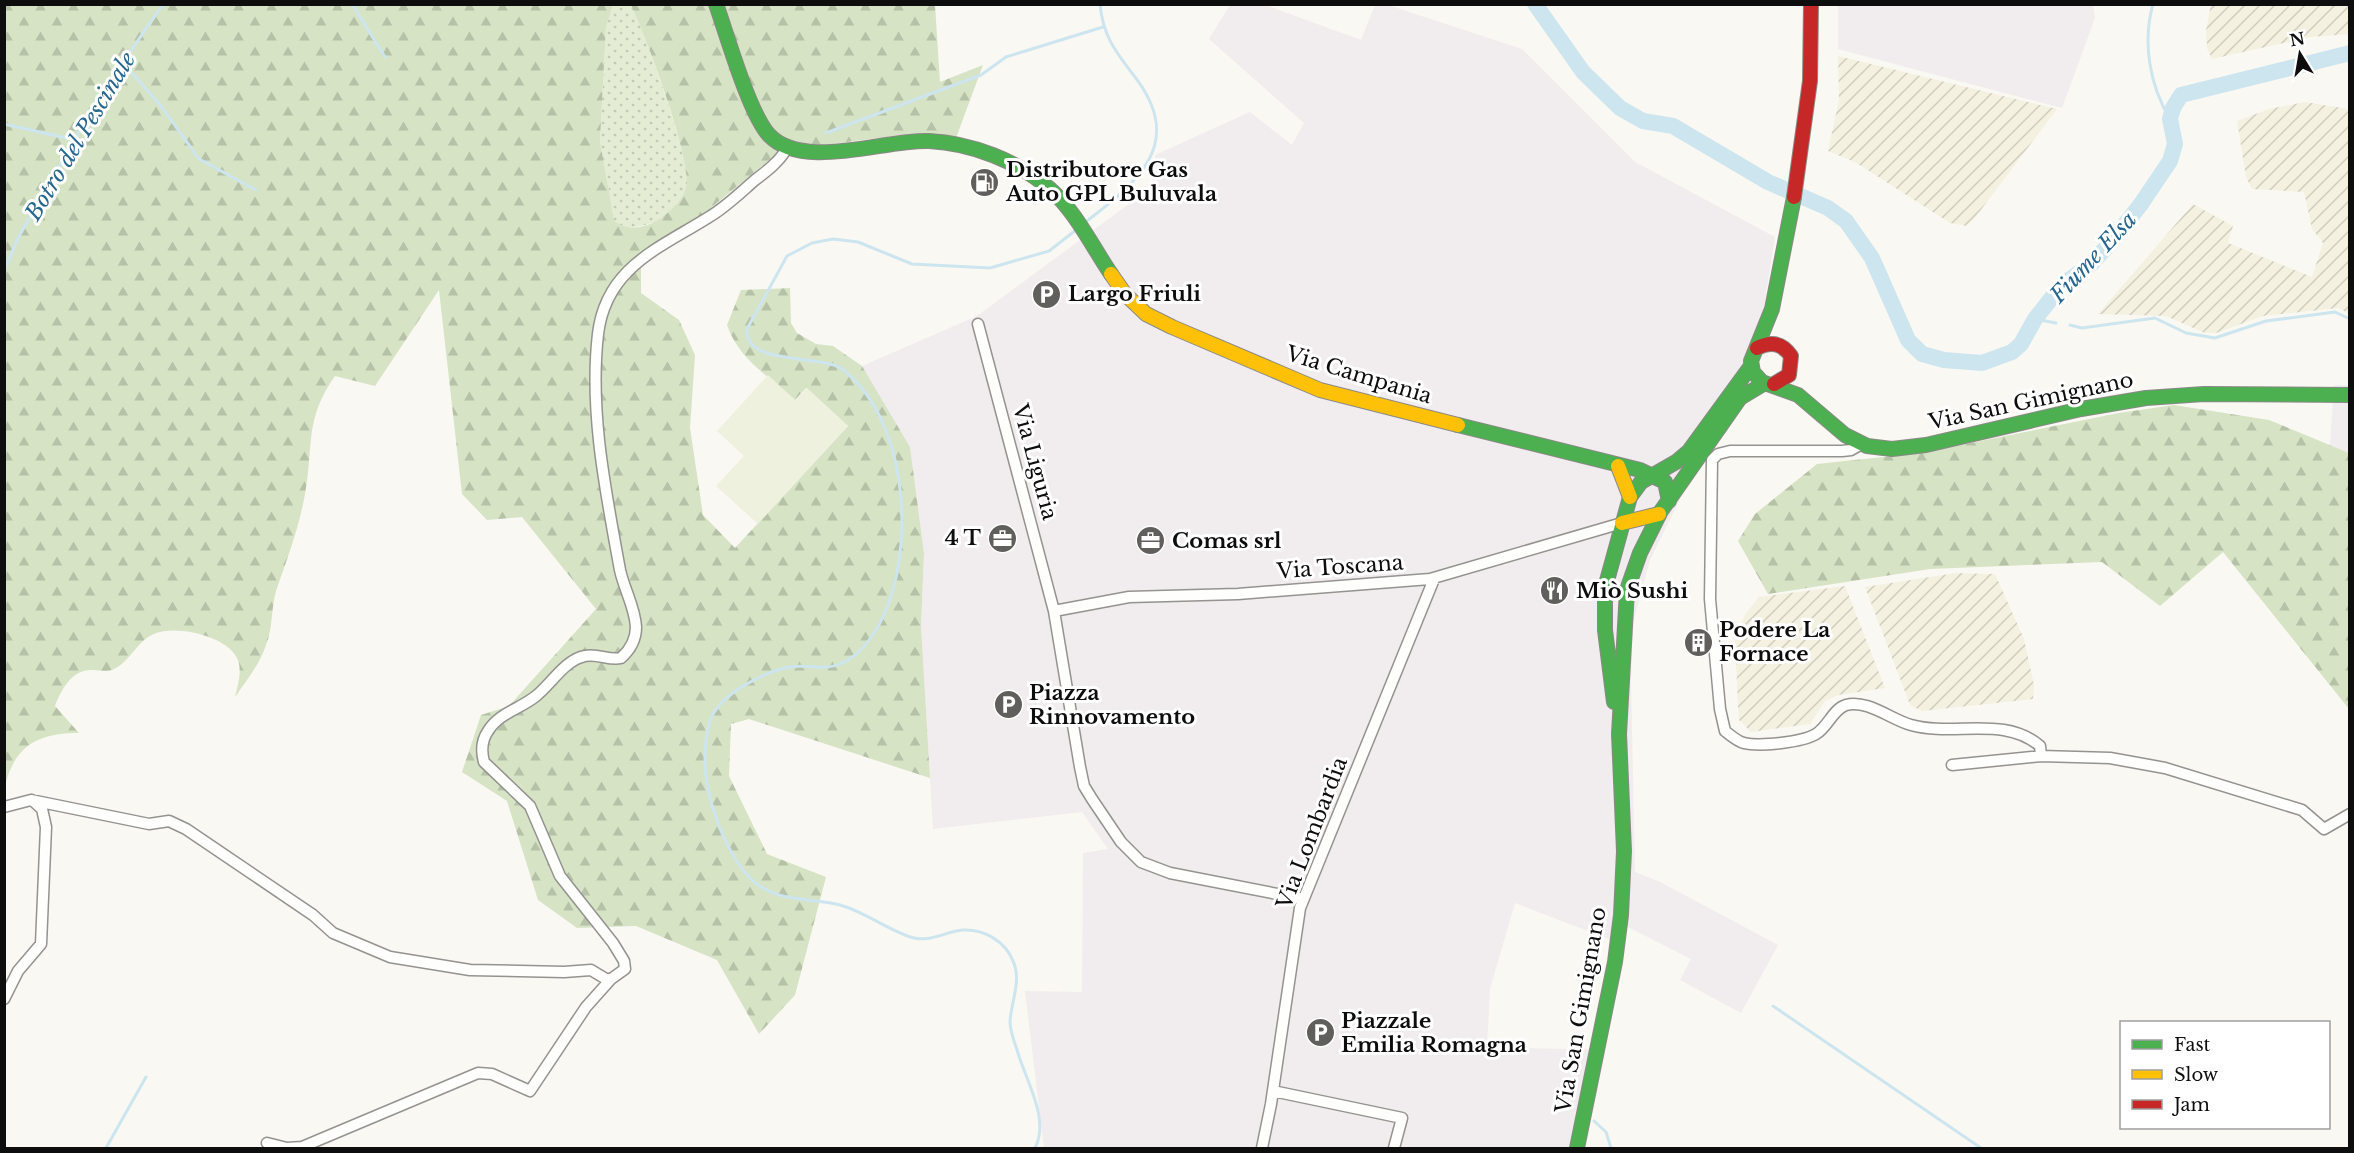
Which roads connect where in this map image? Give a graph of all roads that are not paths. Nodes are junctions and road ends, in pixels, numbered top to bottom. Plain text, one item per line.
1 (716, 4) edge
2 (1811, 4) edge
3 (787, 148) junction
4 (1773, 302) junction
5 (978, 324) dead end
6 (1784, 346) junction
7 (1757, 348) junction
8 (1751, 366) junction
9 (1792, 369) junction
10 (1770, 384) junction
11 (2349, 395) edge
12 (1810, 402) junction
13 (1860, 445) junction
14 (1618, 466) junction
15 (1651, 476) junction
16 (1630, 497) junction
17 (1669, 501) junction
18 (1659, 514) junction
19 (1622, 523) junction
20 (1434, 579) junction
21 (1054, 611) junction
22 (1619, 734) junction
23 (2041, 756) junction
24 (1952, 765) dead end
25 (31, 800) junction
26 (4, 807) edge
27 (2349, 814) edge
28 (1303, 898) junction
29 (611, 979) junction
30 (4, 999) edge
31 (1273, 1091) junction
32 (267, 1143) dead end
33 (1262, 1149) edge
34 (1394, 1149) edge
35 (1577, 1149) edge

1 - 3 main road
2 - 4 main road, Via San Gimignano
3 - 14 main road, Via Campania
3 - 29 street
4 - 6 main road, Via San Gimignano
4 - 7 main road, Via San Gimignano
5 - 21 street, Via Liguria
6 - 7 main road
6 - 9 main road, Via San Gimignano
7 - 8 main road, Via San Gimignano
8 - 10 main road, Via San Gimignano
8 - 15 main road, Via San Gimignano
9 - 10 main road, Via San Gimignano
9 - 12 main road, Via San Gimignano
10 - 12 main road, Via San Gimignano
10 - 17 main road, Via San Gimignano
11 - 13 main road, Via San Gimignano
12 - 13 main road, Via San Gimignano
13 - 23 street
14 - 15 main road, Via Campania
14 - 16 main road
15 - 16 main road, Via San Gimignano
15 - 17 main road
16 - 19 main road, Via San Gimignano
17 - 18 main road, Via San Gimignano
18 - 19 main road
18 - 22 main road, Via San Gimignano
19 - 20 street, Via Toscana
19 - 22 main road, Via San Gimignano
20 - 21 street, Via Toscana
20 - 28 street, Via Lombardia
21 - 28 street
22 - 35 main road, Via San Gimignano
23 - 24 street
23 - 27 street
25 - 26 street
25 - 29 street
25 - 30 street
28 - 31 street, Via Lombardia
29 - 32 street
31 - 33 street, Via Lombardia
31 - 34 street

